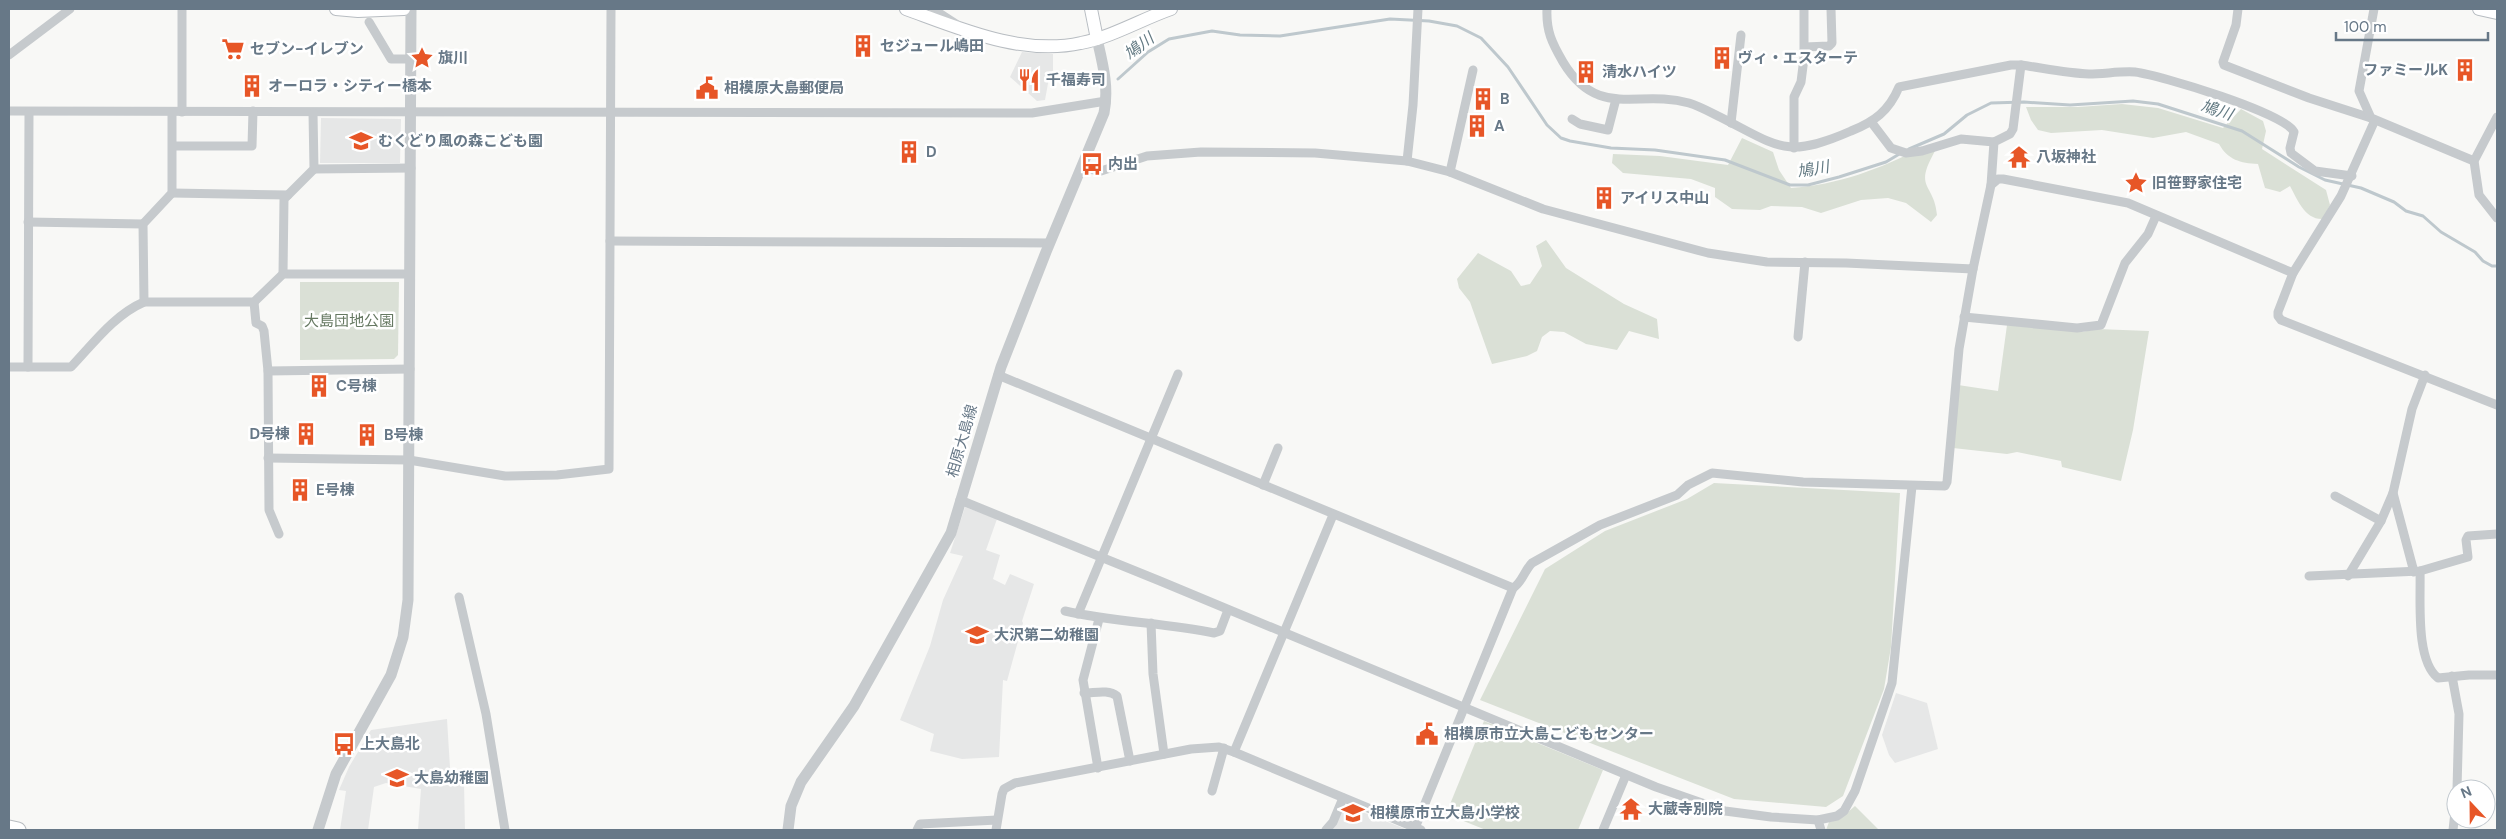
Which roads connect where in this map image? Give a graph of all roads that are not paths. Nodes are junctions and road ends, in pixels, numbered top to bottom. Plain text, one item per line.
1 (70, 9) edge
2 (182, 9) edge
3 (336, 9) edge
4 (404, 9) edge
5 (411, 9) edge
6 (612, 9) edge
7 (906, 9) edge
8 (934, 9) edge
9 (1090, 9) edge
10 (1171, 9) edge
11 (1547, 9) edge
12 (1804, 9) edge
13 (1831, 9) edge
14 (2238, 9) edge
15 (2374, 9) edge
16 (2480, 9) edge
17 (357, 10) edge
18 (1418, 12) edge
19 (2497, 13) edge
20 (369, 22) dead end
21 (968, 32) junction
22 (1741, 35) dead end
23 (1097, 39) junction
24 (1804, 47) junction
25 (9, 55) edge
26 (411, 59) junction
27 (2021, 65) junction
28 (1473, 70) dead end
29 (1616, 99) junction
30 (1106, 101) junction
31 (9, 111) edge
32 (253, 111) junction
33 (611, 111) junction
34 (28, 112) junction
35 (177, 112) junction
36 (313, 113) junction
37 (410, 113) junction
38 (2497, 117) edge
39 (1572, 119) dead end
40 (2373, 119) junction
41 (1872, 122) junction
42 (1731, 123) junction
43 (1994, 142) junction
44 (173, 146) junction
45 (1794, 148) junction
46 (1407, 161) junction
47 (2474, 161) junction
48 (411, 168) junction
49 (1082, 168) junction
50 (314, 169) junction
51 (1450, 172) junction
52 (2351, 178) junction
53 (1990, 185) junction
54 (172, 193) junction
55 (288, 195) junction
56 (2156, 216) junction
57 (2497, 218) edge
58 (28, 222) junction
59 (143, 224) junction
60 (610, 241) junction
61 (1050, 243) junction
62 (1805, 262) junction
63 (1973, 269) junction
64 (2293, 273) junction
65 (283, 274) junction
66 (410, 274) junction
67 (144, 302) junction
68 (254, 302) junction
69 (1964, 317) junction
70 (1798, 337) dead end
71 (9, 367) edge
72 (28, 367) junction
73 (410, 370) junction
74 (268, 371) junction
75 (1178, 374) dead end
76 (998, 375) junction
77 (2425, 375) junction
78 (2497, 405) edge
79 (1152, 439) junction
80 (1278, 448) dead end
81 (268, 458) junction
82 (409, 460) junction
83 (1263, 485) junction
84 (1912, 486) junction
85 (2393, 493) junction
86 (2335, 496) dead end
87 (960, 500) junction
88 (1333, 515) junction
89 (2381, 521) junction
90 (279, 534) dead end
91 (2497, 534) edge
92 (1102, 559) junction
93 (2417, 572) junction
94 (2310, 576) dead end
95 (2348, 576) junction
96 (1512, 588) junction
97 (459, 597) dead end
98 (1228, 610) junction
99 (1065, 611) dead end
100 (1078, 614) junction
101 (1099, 619) junction
102 (1151, 623) junction
103 (1285, 634) junction
104 (2497, 675) edge
105 (2452, 676) junction
106 (1084, 694) junction
107 (1464, 708) junction
108 (1224, 748) junction
109 (1234, 752) junction
110 (1164, 754) junction
111 (1130, 762) junction
112 (1098, 768) junction
113 (1626, 775) junction
114 (2457, 779) edge
115 (1212, 791) dead end
116 (1343, 798) junction
117 (997, 820) junction
118 (1818, 820) junction
119 (9, 828) edge
120 (1418, 829) edge
121 (18, 830) edge
122 (318, 830) edge
123 (505, 830) edge
124 (788, 830) edge
125 (916, 830) edge
126 (996, 830) edge
127 (1326, 830) edge
128 (1603, 830) edge
129 (1821, 830) edge

1 - 25 street
2 - 35 street
3 - 17 main road
4 - 17 main road
5 - 26 street
6 - 33 street
7 - 21 main road
8 - 21 street
9 - 23 main road
10 - 23 main road
11 - 29 street
12 - 24 street
13 - 24 street
14 - 40 street
15 - 40 street
16 - 19 main road
18 - 46 street
20 - 26 street
21 - 23 main road
22 - 42 street
23 - 30 street, 相原大島線
24 - 45 street
26 - 37 street
27 - 41 street
27 - 43 street
27 - 52 street
28 - 51 street
29 - 39 street
29 - 42 street
30 - 33 street
30 - 49 street, 相原大島線
31 - 34 street
32 - 35 street
32 - 36 street
32 - 44 street
33 - 37 street
33 - 60 street
34 - 35 street
34 - 58 street
35 - 44 street
36 - 37 street
36 - 50 street
37 - 48 street
38 - 47 street
40 - 47 street
40 - 52 street
41 - 43 street
41 - 45 street
42 - 45 street
43 - 53 street
44 - 54 street
46 - 49 street
46 - 51 street
47 - 57 street
48 - 50 street
48 - 66 street
49 - 61 street, 相原大島線
50 - 55 street
51 - 62 street
52 - 64 street
53 - 56 street
53 - 63 street
54 - 55 street
54 - 59 street
55 - 65 street
56 - 64 street
56 - 69 street
58 - 59 street
58 - 72 street
59 - 67 street
60 - 61 street
60 - 82 street
61 - 76 street, 相原大島線
62 - 63 street
62 - 70 street
63 - 69 street
64 - 77 street
65 - 66 street
65 - 68 street
66 - 73 street
67 - 68 street
67 - 72 street
68 - 74 street
69 - 84 street
71 - 72 street
73 - 74 street
73 - 82 street
74 - 81 street
75 - 79 street
76 - 79 street
76 - 87 street, 相原大島線
77 - 78 street
77 - 85 street
79 - 83 street
79 - 92 street
80 - 83 street
81 - 82 street
81 - 90 street
82 - 122 street
83 - 88 street
84 - 96 street
84 - 118 street
85 - 89 street
85 - 93 street
86 - 89 street
87 - 92 street
87 - 124 street, 相原大島線
88 - 96 street
88 - 103 street
89 - 95 street
91 - 93 street
92 - 98 street
92 - 100 street
93 - 95 street
93 - 105 street
94 - 95 street
96 - 107 street
97 - 123 street
98 - 102 street
98 - 103 street
99 - 100 street
100 - 101 street
101 - 102 street
101 - 106 street
102 - 110 street
103 - 107 street
103 - 109 street
104 - 105 street
105 - 114 street
106 - 111 street
106 - 112 street
107 - 113 street
107 - 120 street
108 - 109 street
108 - 110 street
108 - 115 street
109 - 116 street
110 - 111 street
111 - 112 street
112 - 117 street
113 - 118 street
113 - 128 street
116 - 120 street
116 - 127 street
117 - 125 street
117 - 126 street
118 - 129 street
119 - 121 main road

